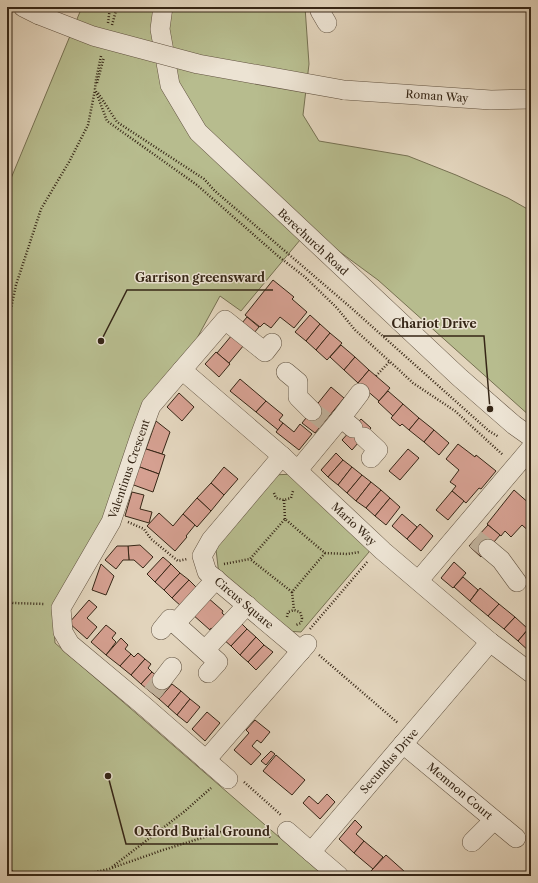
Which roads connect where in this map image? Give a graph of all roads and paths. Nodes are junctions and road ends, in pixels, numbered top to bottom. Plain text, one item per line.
1 (163, 7) edge
2 (31, 11) edge
3 (95, 89) junction
4 (531, 99) edge
5 (7, 327) edge
6 (272, 343) dead end
7 (390, 361) junction
8 (182, 370) junction
9 (286, 372) dead end
10 (376, 376) dead end
11 (360, 393) dead end
12 (338, 424) junction
13 (514, 425) junction
14 (531, 437) edge
15 (531, 448) edge
16 (282, 456) junction
17 (371, 458) dead end
18 (515, 465) junction
19 (295, 478) junction
20 (273, 487) dead end
21 (284, 500) junction
22 (113, 515) junction
23 (285, 519) junction
24 (477, 537) junction
25 (377, 549) junction
26 (325, 553) junction
27 (250, 559) junction
28 (208, 567) junction
29 (419, 580) junction
30 (517, 582) dead end
31 (292, 592) junction
32 (7, 600) edge
33 (247, 605) junction
34 (61, 608) junction
35 (294, 610) dead end
36 (490, 642) junction
37 (304, 648) junction
38 (206, 650) junction
39 (208, 673) dead end
40 (531, 673) edge
41 (407, 739) junction
42 (218, 770) junction
43 (494, 820) junction
44 (283, 830) junction
45 (516, 838) dead end
46 (472, 842) dead end
47 (311, 852) junction
48 (7, 867) edge
49 (109, 869) junction
50 (18, 876) edge
51 (77, 876) edge
52 (339, 876) edge

1 - 13 street, Berechurch Road
2 - 4 street, Roman Way, bridge
3 - 5 path
3 - 7 path
3 - 13 path
6 - 8 street, Valentinus Crescent
7 - 10 path
7 - 18 path
8 - 16 street, Mario Way
8 - 22 street, Valentinus Crescent
9 - 12 street
11 - 12 street
12 - 17 street
12 - 19 street
13 - 14 street, Berechurch Road
15 - 18 street
16 - 19 street, Mario Way
16 - 28 street
18 - 24 street
19 - 21 path
19 - 25 street, Mario Way
20 - 21 path
21 - 23 path
22 - 28 path
22 - 34 street, Valentinus Crescent
23 - 26 path
23 - 27 path
24 - 29 street
24 - 30 street
25 - 26 path
25 - 29 street, Mario Way
25 - 37 path
26 - 31 path
27 - 28 path
27 - 31 path
28 - 33 street, Circus Square
28 - 38 street
29 - 36 street, Mario Way
31 - 35 path
32 - 34 path
33 - 37 street, Circus Square
33 - 38 street
34 - 42 street
36 - 40 street, Mario Way
36 - 41 street, Secundus Drive
37 - 41 path
37 - 42 street
38 - 39 street
41 - 43 street, Memnon Court
41 - 47 street, Secundus Drive
42 - 44 path
42 - 49 path
43 - 45 street, Memnon Court
43 - 46 street
44 - 47 street
44 - 49 path
47 - 52 street
48 - 50 path
49 - 51 path

